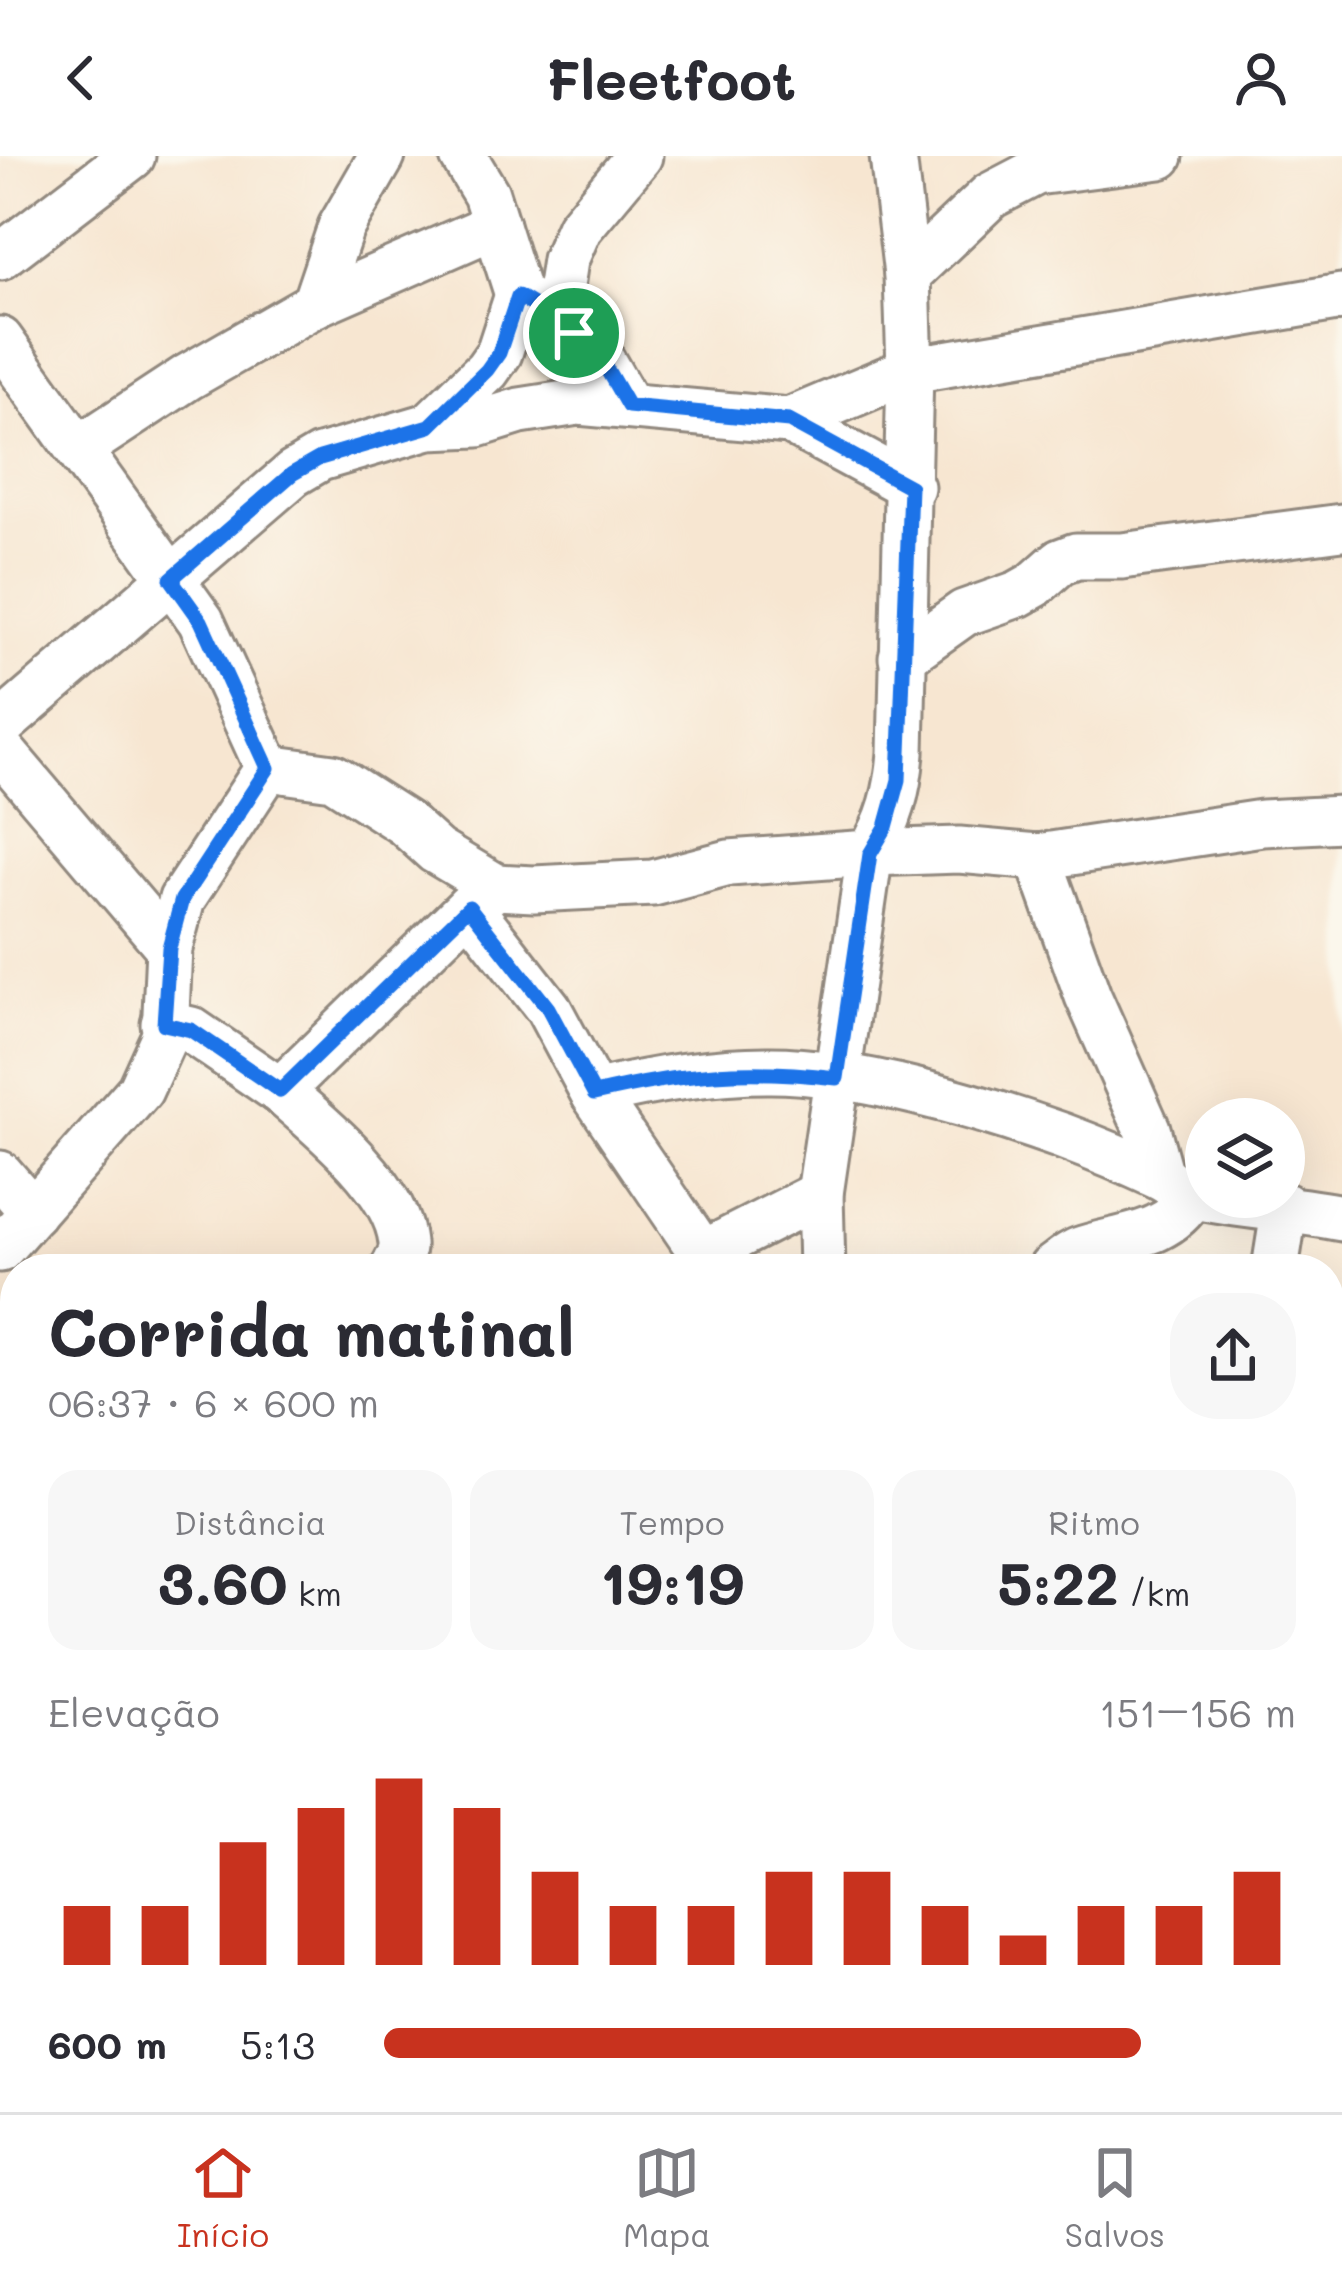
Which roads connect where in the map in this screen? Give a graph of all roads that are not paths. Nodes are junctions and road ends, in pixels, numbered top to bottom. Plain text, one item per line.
1 (132, 156) edge
2 (382, 156) edge
3 (463, 156) edge
4 (639, 156) edge
5 (893, 156) edge
6 (1160, 156) edge
7 (496, 225) junction
8 (0, 257) edge
9 (907, 275) junction
10 (1342, 297) edge
11 (315, 304) junction
12 (537, 307) junction
13 (0, 340) edge
14 (910, 370) junction
15 (628, 406) junction
16 (789, 421) junction
17 (430, 426) junction
18 (80, 448) junction
19 (910, 487) junction
20 (1342, 527) edge
21 (171, 579) junction
22 (902, 657) junction
23 (0, 726) edge
24 (0, 748) edge
25 (268, 768) junction
26 (1342, 819) edge
27 (870, 854) junction
28 (1038, 857) junction
29 (483, 897) junction
30 (169, 948) junction
31 (164, 1024) junction
32 (837, 1078) junction
33 (280, 1091) junction
34 (594, 1094) junction
35 (0, 1174) edge
36 (1176, 1186) junction
37 (1185, 1188) edge
38 (820, 1194) junction
39 (1305, 1210) edge
40 (33, 1212) junction
41 (1283, 1218) edge
42 (1342, 1218) edge
43 (0, 1249) edge
44 (401, 1254) edge
45 (703, 1254) edge
46 (721, 1254) edge
47 (821, 1254) edge
48 (1073, 1254) edge
49 (1277, 1254) edge

1 - 8 street
2 - 11 street
3 - 7 street
4 - 12 street
5 - 9 street
6 - 9 street
7 - 11 street
7 - 12 street
9 - 14 street
10 - 14 street
11 - 18 street
12 - 15 street
12 - 17 street
13 - 18 street
14 - 16 street
14 - 19 street
15 - 16 street
15 - 17 street
16 - 19 street
17 - 21 street
18 - 21 street
19 - 22 street
20 - 22 street
21 - 23 street
21 - 25 street
22 - 27 street
24 - 30 street
25 - 29 street
25 - 30 street
26 - 28 street
27 - 28 street
27 - 29 street
27 - 32 street
28 - 36 street
29 - 33 street
29 - 34 street
30 - 31 street
31 - 33 street
31 - 40 street
32 - 34 street
32 - 36 street
32 - 38 street
33 - 44 street
34 - 45 street
35 - 40 street
36 - 37 street
36 - 48 street
38 - 46 street
38 - 47 street
39 - 42 street
40 - 43 street
41 - 49 street

